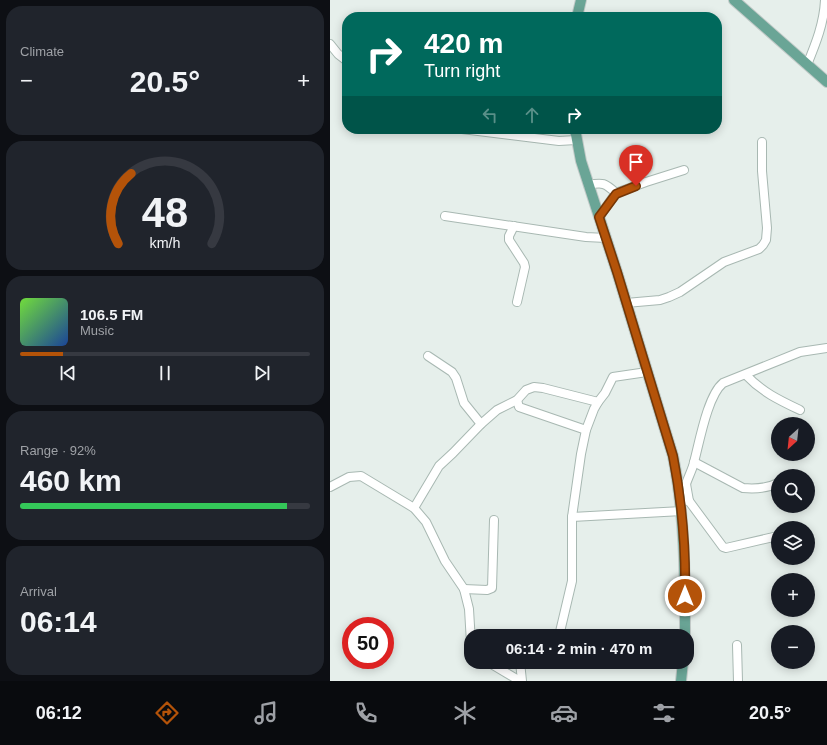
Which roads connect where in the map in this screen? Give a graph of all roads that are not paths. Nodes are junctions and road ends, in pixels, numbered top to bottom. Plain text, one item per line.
1 (581, 0) edge
2 (734, 0) edge
3 (825, 0) edge
4 (578, 12) edge
5 (330, 44) edge
6 (342, 57) edge
7 (808, 65) junction
8 (827, 82) edge
9 (506, 134) edge
10 (575, 134) edge
11 (576, 140) junction
12 (762, 142) dead end
13 (684, 170) dead end
14 (588, 185) junction
15 (616, 194) junction
16 (445, 216) dead end
17 (599, 217) junction
18 (514, 226) junction
19 (606, 238) junction
20 (516, 302) dead end
21 (626, 303) junction
22 (827, 348) edge
23 (428, 356) dead end
24 (647, 372) junction
25 (746, 375) junction
26 (517, 400) junction
27 (598, 402) junction
28 (800, 410) dead end
29 (481, 424) junction
30 (586, 430) junction
31 (694, 462) junction
32 (683, 485) junction
33 (771, 486) edge
34 (330, 487) edge
35 (685, 501) junction
36 (414, 508) junction
37 (682, 511) junction
38 (572, 517) junction
39 (494, 520) dead end
40 (771, 538) edge
41 (464, 590) junction
42 (470, 629) edge
43 (561, 629) edge
44 (685, 629) edge
45 (737, 645) dead end
46 (500, 669) edge
47 (520, 669) edge
48 (682, 669) edge
49 (521, 681) edge
50 (681, 681) edge
51 (738, 681) edge

1 - 4 main road
2 - 7 main road
3 - 7 street
5 - 6 street
7 - 8 main road
9 - 11 street
10 - 11 main road
11 - 14 main road
12 - 21 street
13 - 15 street
14 - 15 street
14 - 17 main road
15 - 17 street
16 - 18 street
17 - 19 main road
18 - 19 street
18 - 20 street
19 - 21 main road
21 - 24 main road
22 - 25 street
23 - 29 street
24 - 27 street
24 - 32 main road
25 - 28 street
25 - 31 street
26 - 27 street
26 - 29 street
26 - 30 street
27 - 30 street
29 - 36 street
30 - 38 street
31 - 32 street
31 - 33 street
32 - 35 main road
34 - 36 street
35 - 37 main road
35 - 40 street
36 - 41 street
37 - 38 street
37 - 44 main road
38 - 43 street
39 - 41 street
41 - 42 street
45 - 51 street
46 - 49 street
47 - 49 street
48 - 50 main road

